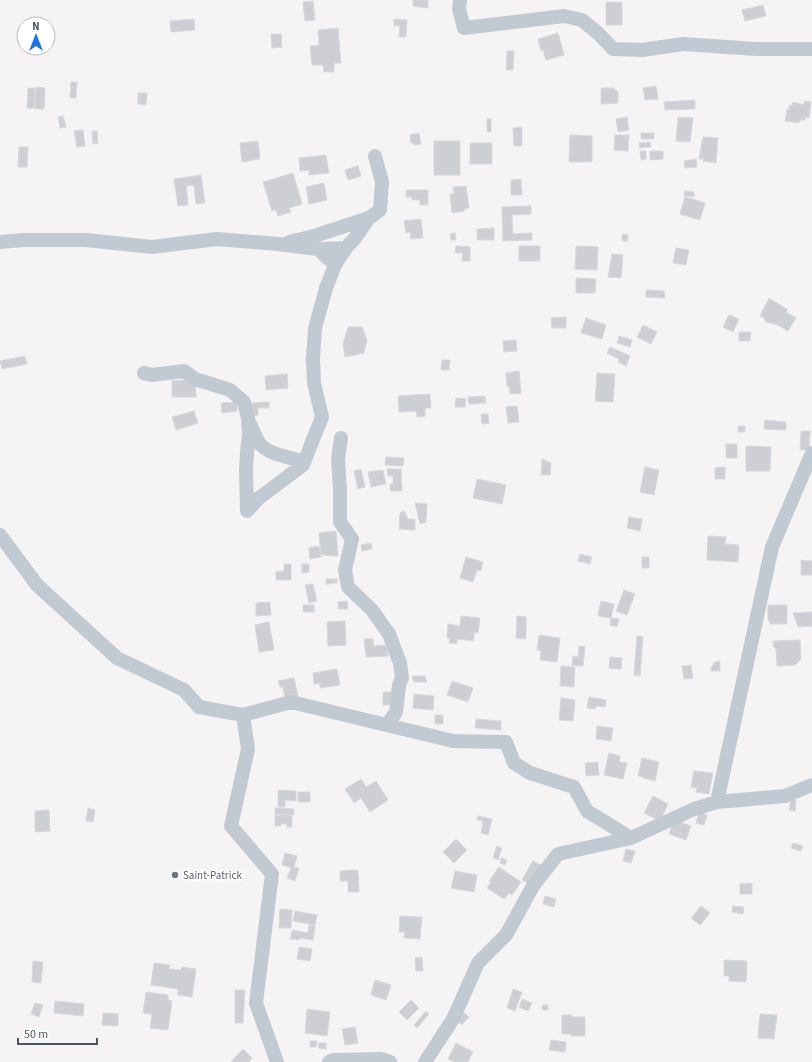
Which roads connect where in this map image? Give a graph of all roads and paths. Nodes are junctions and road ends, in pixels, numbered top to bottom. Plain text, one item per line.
1 (460, 0) edge
2 (812, 49) edge
3 (375, 156) dead end
4 (369, 218) junction
5 (0, 242) edge
6 (278, 244) junction
7 (346, 248) junction
8 (318, 249) junction
9 (335, 265) junction
10 (144, 373) dead end
11 (248, 418) junction
12 (342, 438) dead end
13 (812, 454) edge
14 (304, 462) junction
15 (0, 535) edge
16 (243, 715) junction
17 (387, 725) junction
18 (812, 785) edge
19 (717, 802) junction
20 (631, 838) junction
21 (278, 1062) edge
22 (329, 1062) edge
23 (390, 1062) edge
24 (425, 1062) edge

1 - 2 street
3 - 4 street
4 - 6 street
4 - 7 street
5 - 6 street
6 - 8 street
7 - 8 street
7 - 9 street
8 - 9 street
9 - 14 street
10 - 11 street
11 - 14 street
11 - 14 street
12 - 17 street
13 - 19 street
15 - 16 street
16 - 17 street
16 - 21 street
17 - 20 street
18 - 19 street
19 - 20 street
20 - 24 street
22 - 23 street

